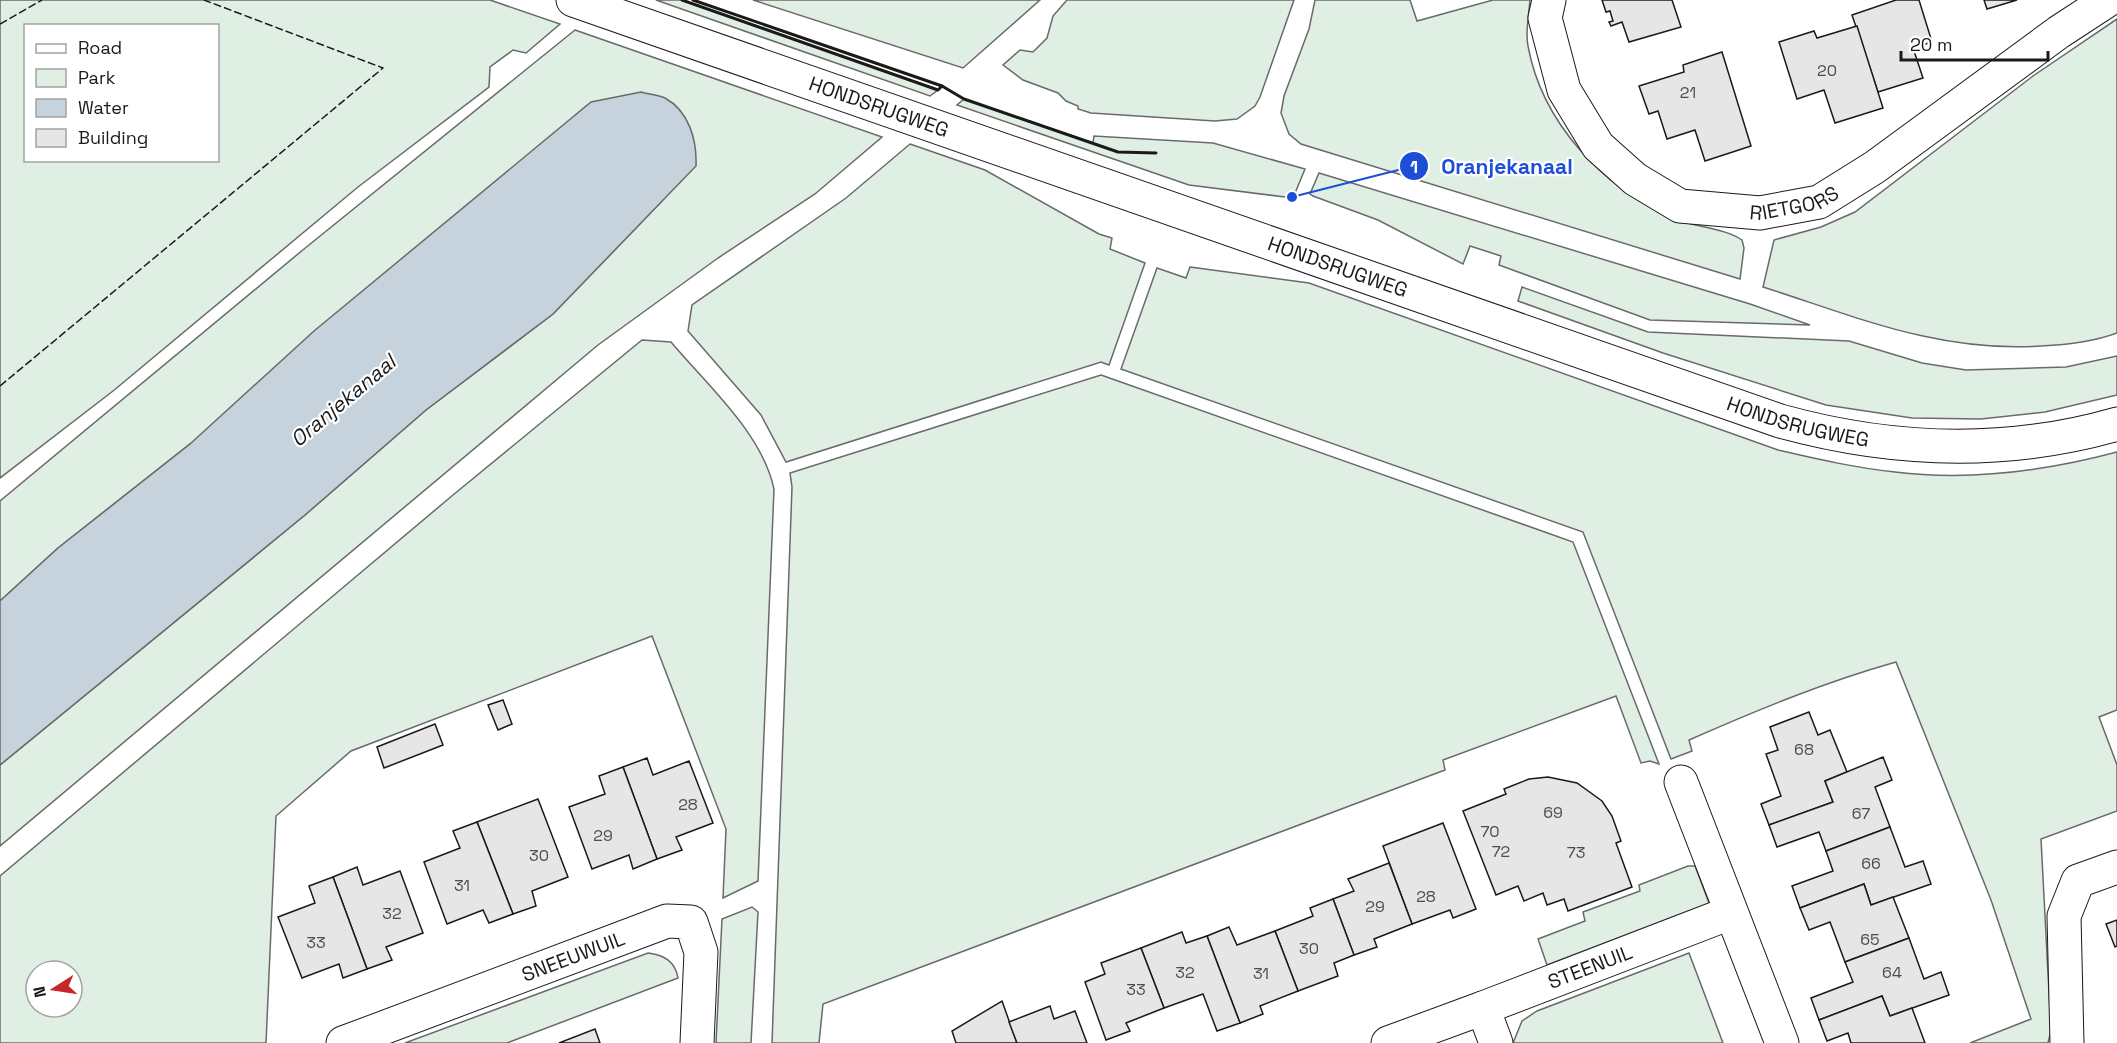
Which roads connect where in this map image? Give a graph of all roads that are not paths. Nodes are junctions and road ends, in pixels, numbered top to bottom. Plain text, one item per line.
1 (573, 0) edge
2 (1549, 0) edge
3 (2108, 0) edge
4 (2117, 424) edge
5 (1681, 782) dead end
6 (2117, 867) edge
7 (1730, 913) junction
8 (1483, 1008) junction
9 (343, 1043) edge
10 (697, 1043) edge
11 (1388, 1043) edge
12 (1496, 1043) edge
13 (1782, 1043) edge
14 (2067, 1043) edge

1 - 4 street, HONDSRUGWEG
2 - 3 street, RIETGORS
5 - 7 street
6 - 14 street
7 - 8 street, STEENUIL
7 - 13 street
8 - 11 street, STEENUIL
8 - 12 street
9 - 10 street, SNEEUWUIL

